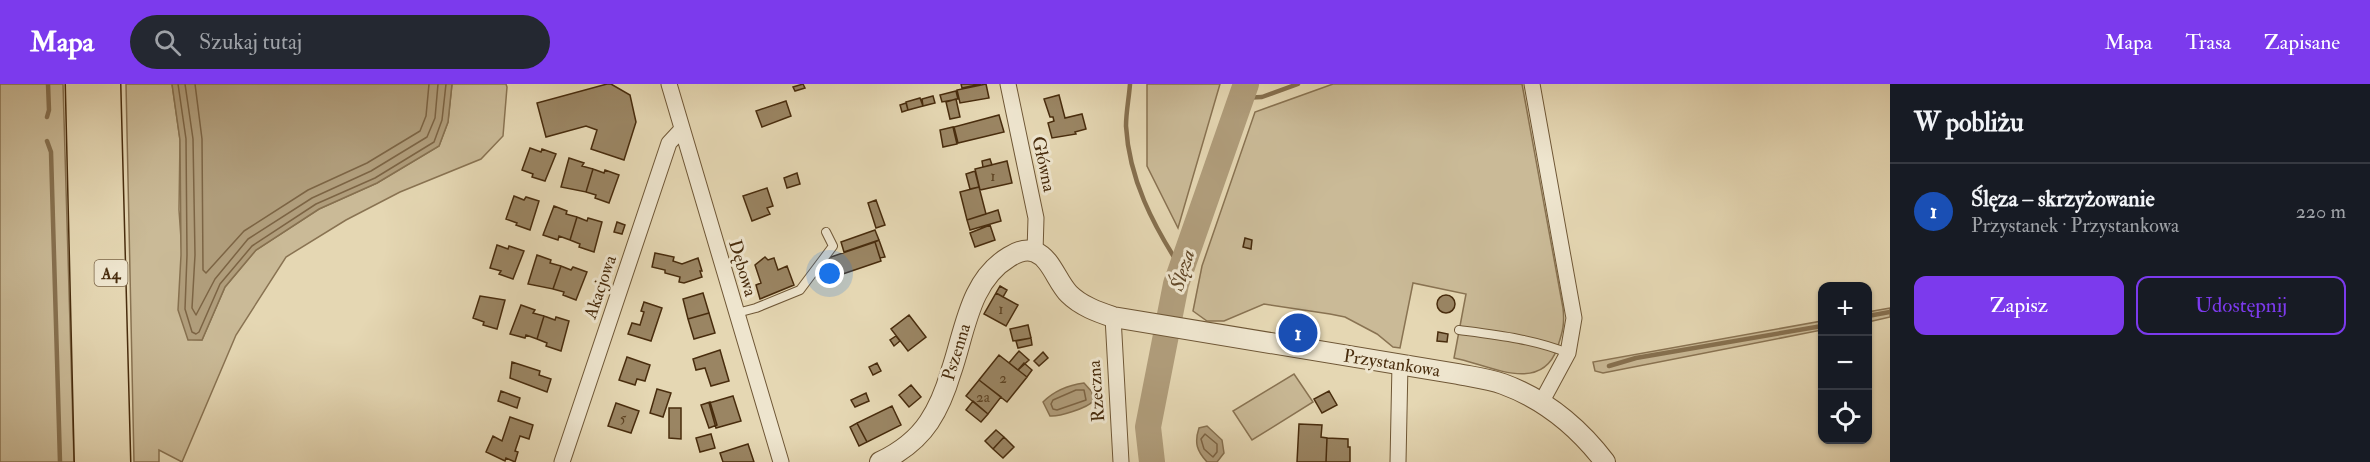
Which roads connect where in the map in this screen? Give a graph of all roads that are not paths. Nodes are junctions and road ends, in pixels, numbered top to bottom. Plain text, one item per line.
1 (80, 84) edge
2 (106, 84) edge
3 (669, 84) edge
4 (1008, 84) edge
5 (1532, 84) edge
6 (682, 129) junction
7 (826, 232) dead end
8 (1035, 252) junction
9 (736, 313) junction
10 (1113, 317) junction
11 (1459, 330) dead end
12 (1569, 353) junction
13 (1400, 364) junction
14 (1541, 403) junction
15 (89, 462) edge
16 (116, 462) edge
17 (562, 462) edge
18 (781, 462) edge
19 (880, 462) edge
20 (1121, 462) edge
21 (1398, 462) edge
22 (1605, 462) edge

1 - 15 highway, A4
2 - 16 highway, A4
3 - 6 street, Dębowa
4 - 8 street, Główna
5 - 12 street
6 - 9 street, Dębowa
6 - 17 street, Akacjowa
7 - 9 lane
8 - 10 street, Przystankowa
8 - 19 street, Pszenna
9 - 18 street, Dębowa
10 - 13 street, Przystankowa
10 - 20 street, Rzeczna
11 - 12 lane
12 - 14 street
13 - 14 street, Przystankowa
13 - 21 street
14 - 22 street, Przystankowa

